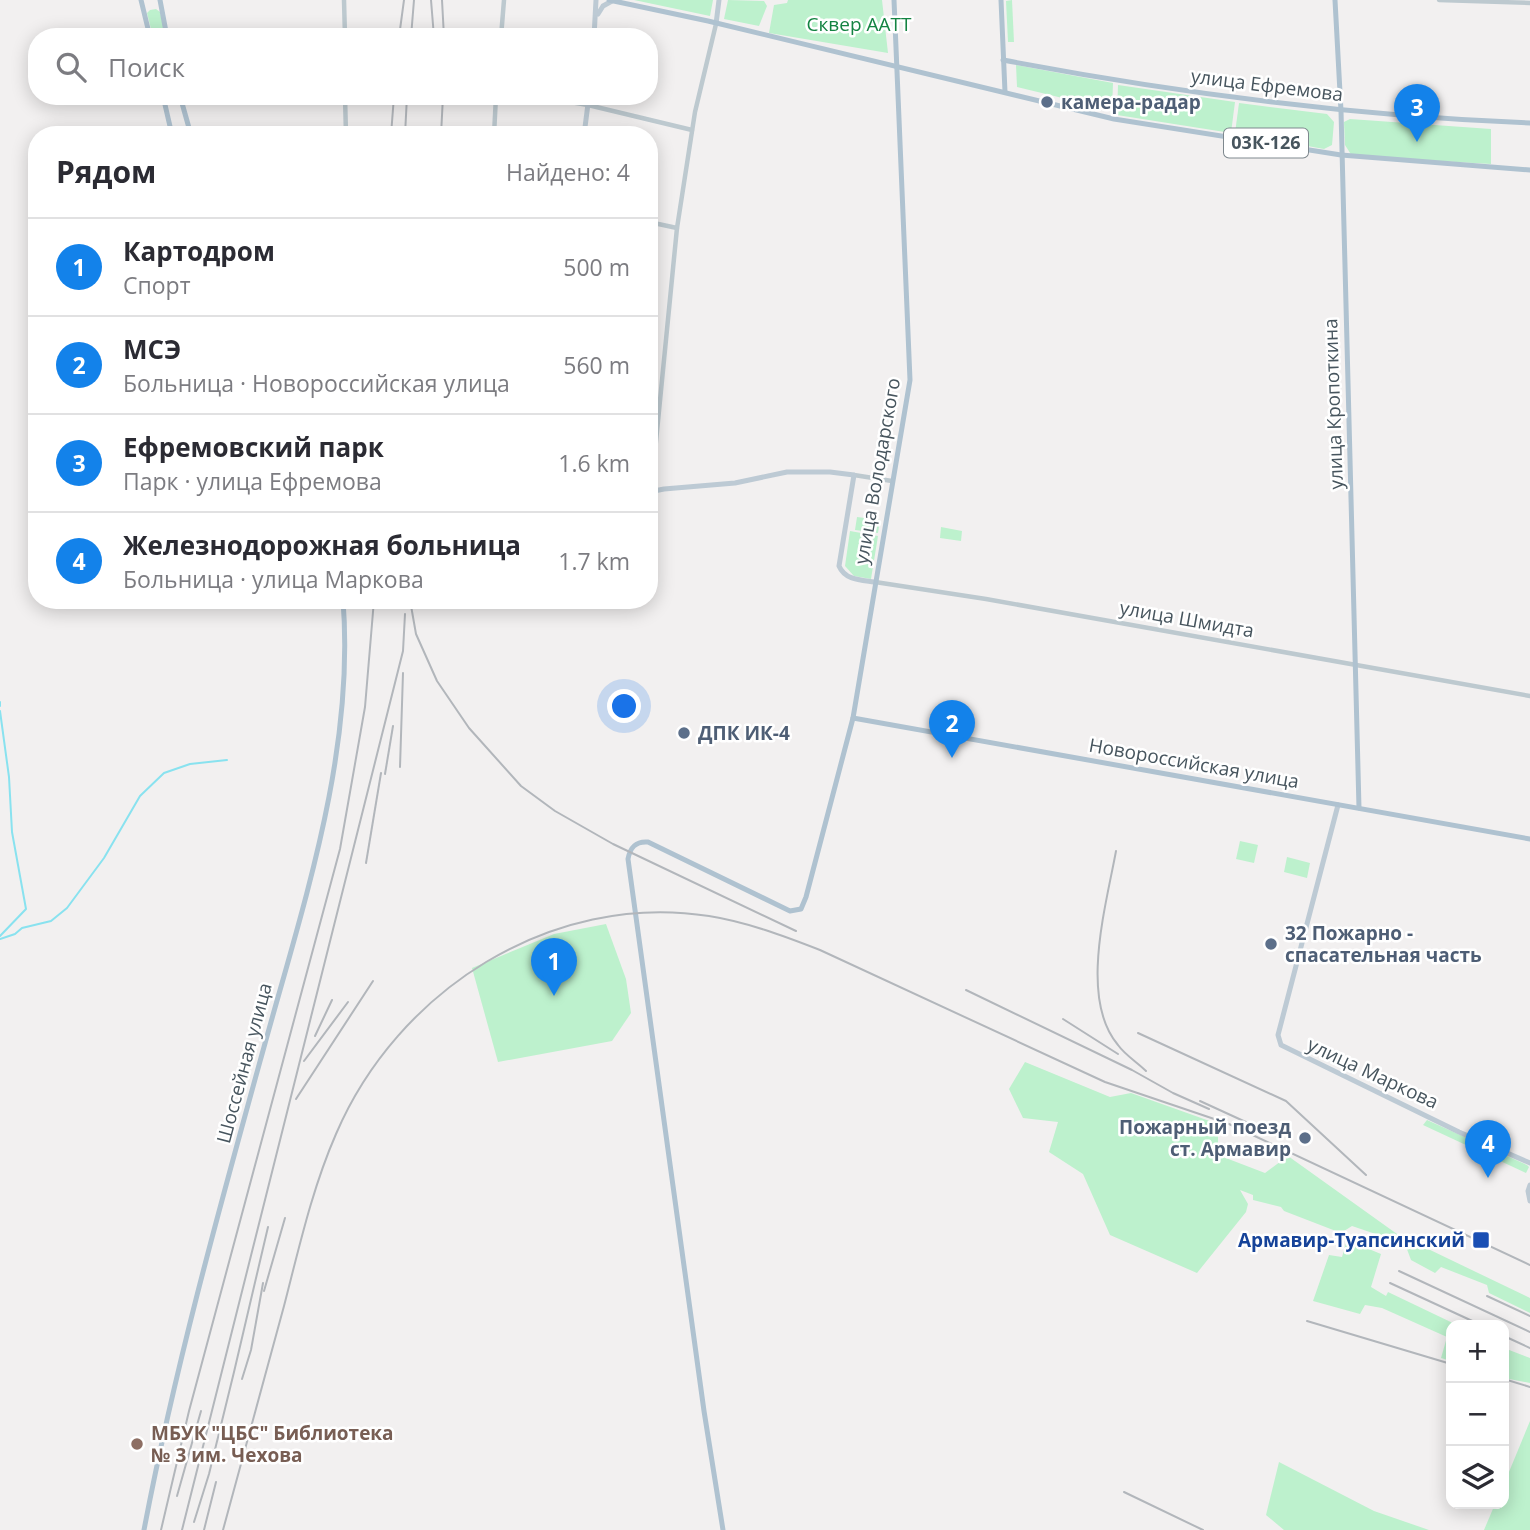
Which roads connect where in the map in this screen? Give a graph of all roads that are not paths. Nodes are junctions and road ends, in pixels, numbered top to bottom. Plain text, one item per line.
1 (141, 0) edge
2 (160, 0) edge
3 (344, 0) edge
4 (504, 0) edge
5 (596, 0) edge
6 (719, 0) edge
7 (894, 0) edge
8 (1001, 0) edge
9 (1335, 0) edge
10 (1439, 0) edge
11 (611, 1) edge
12 (1530, 3) edge
13 (596, 16) junction
14 (716, 24) junction
15 (148, 28) edge
16 (165, 28) edge
17 (345, 28) edge
18 (502, 28) edge
19 (595, 28) edge
20 (1003, 60) junction
21 (897, 68) junction
22 (1005, 92) junction
23 (165, 105) edge
24 (183, 105) edge
25 (345, 105) edge
26 (496, 105) edge
27 (588, 105) joint
28 (1341, 111) junction
29 (1530, 123) edge
30 (170, 126) edge
31 (188, 126) edge
32 (346, 126) edge
33 (494, 126) edge
34 (585, 126) edge
35 (692, 130) junction
36 (1342, 155) junction
37 (1530, 170) edge
38 (658, 224) edge
39 (677, 228) junction
40 (658, 414) edge
41 (854, 475) junction
42 (892, 481) junction
43 (658, 490) edge
44 (841, 570) joint
45 (874, 582) junction
46 (344, 609) edge
47 (1355, 665) junction
48 (1530, 696) edge
49 (853, 718) junction
50 (1338, 805) junction
51 (1359, 808) junction
52 (1530, 839) edge
53 (1530, 1163) edge
54 (1530, 1185) edge
55 (1530, 1201) edge
56 (144, 1530) edge
57 (723, 1530) edge

1 - 15 main road
2 - 16 main road
3 - 17 street
4 - 18 street
5 - 13 main road
6 - 14 main road
7 - 21 main road, улица Володарского
8 - 20 main road
9 - 28 main road, улица Кропоткина
10 - 12 street
11 - 13 main road
11 - 14 main road
13 - 19 main road
14 - 21 main road
14 - 35 street
20 - 22 main road
20 - 28 main road, улица Ефремова / 03К-126
21 - 22 main road
21 - 42 main road, улица Володарского
22 - 36 main road, 03К-126
23 - 30 main road
24 - 31 main road
25 - 32 street
26 - 33 street
27 - 34 main road
27 - 35 street
28 - 29 main road, улица Ефремова / 03К-126
28 - 36 main road, улица Кропоткина
35 - 39 street
36 - 37 main road, 03К-126
36 - 47 main road, улица Кропоткина
38 - 39 street
39 - 40 street
41 - 42 street
41 - 43 main road
41 - 44 main road, улица Володарского
42 - 45 main road, улица Володарского
44 - 45 main road, улица Шмидта
45 - 47 street, улица Шмидта
45 - 49 main road, улица Володарского
46 - 56 main road, Шоссейная улица
47 - 48 street, улица Шмидта
47 - 51 main road, улица Кропоткина
49 - 50 main road, Новороссийская улица
49 - 57 main road, улица Володарского
50 - 51 main road, Новороссийская улица
50 - 53 main road, улица Маркова
51 - 52 main road, Новороссийская улица
54 - 55 main road

